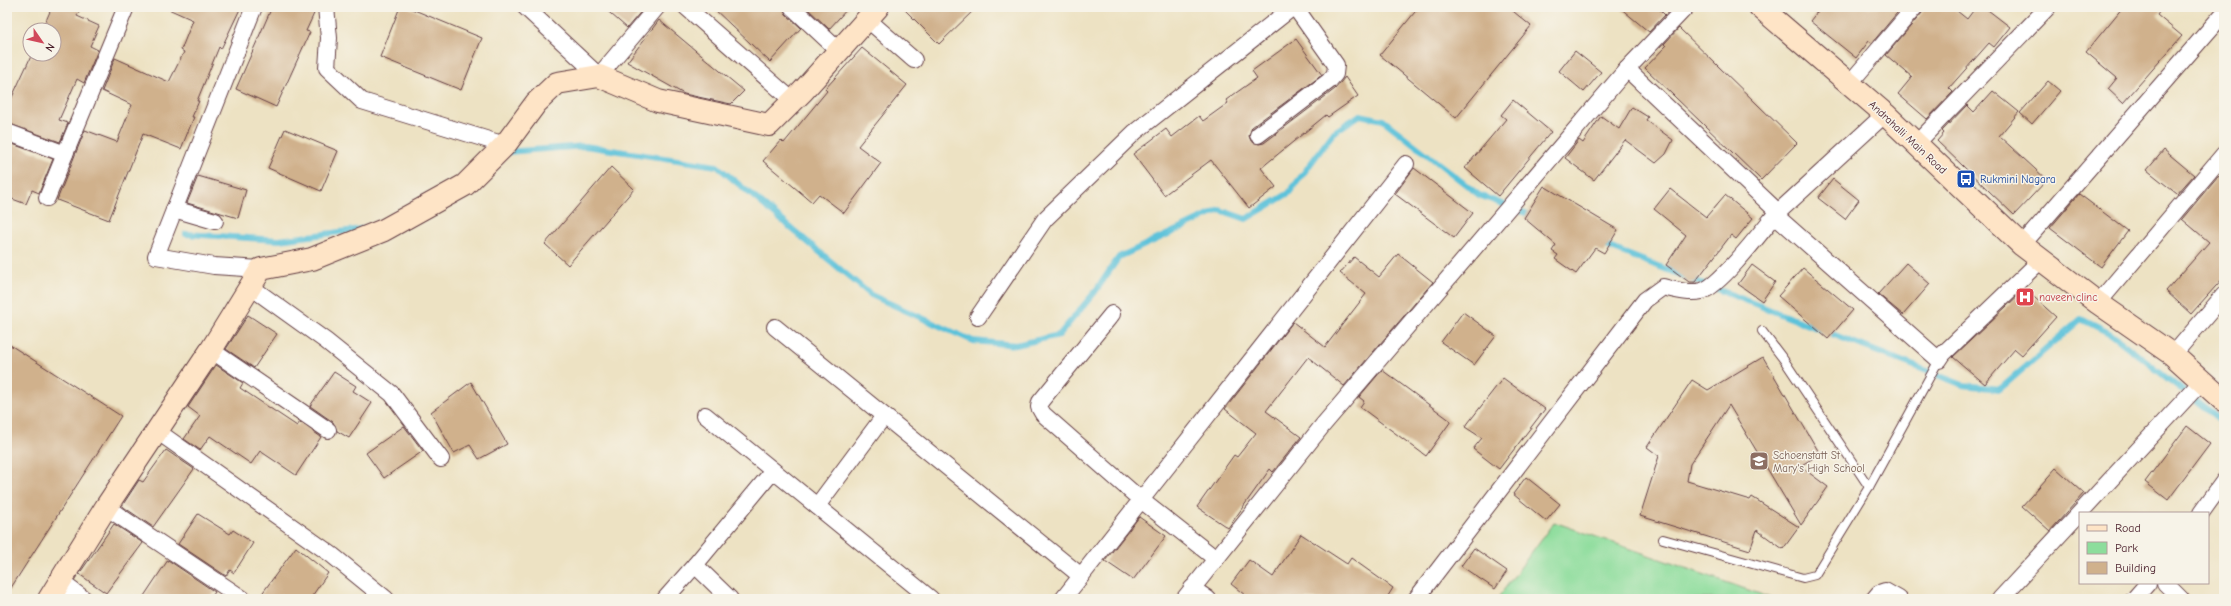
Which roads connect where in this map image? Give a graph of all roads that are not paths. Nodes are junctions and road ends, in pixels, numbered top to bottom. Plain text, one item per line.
1 (126, 7) edge
2 (254, 7) edge
3 (326, 7) edge
4 (525, 7) edge
5 (657, 7) edge
6 (686, 7) edge
7 (792, 7) edge
8 (1294, 7) edge
9 (1686, 7) edge
10 (1760, 7) edge
11 (1915, 7) edge
12 (2048, 7) edge
13 (872, 13) edge
14 (2224, 13) edge
15 (839, 51) junction
16 (914, 60) dead end
17 (1627, 69) junction
18 (599, 76) junction
19 (1849, 84) junction
20 (793, 101) junction
21 (1885, 114) junction
22 (7, 132) edge
23 (1258, 135) dead end
24 (1917, 143) junction
25 (505, 145) junction
26 (65, 154) junction
27 (2224, 154) edge
28 (1406, 164) dead end
29 (47, 198) dead end
30 (174, 209) junction
31 (1777, 214) junction
32 (215, 221) dead end
33 (2022, 245) junction
34 (2041, 260) junction
35 (256, 278) junction
36 (2224, 295) edge
37 (2098, 303) junction
38 (1112, 314) dead end
39 (978, 317) dead end
40 (775, 327) dead end
41 (1762, 331) dead end
42 (211, 350) junction
43 (2173, 355) junction
44 (1939, 360) junction
45 (2202, 381) junction
46 (2224, 400) edge
47 (705, 415) dead end
48 (884, 416) junction
49 (328, 430) dead end
50 (157, 431) junction
51 (440, 459) dead end
52 (773, 471) junction
53 (2224, 481) edge
54 (1869, 487) junction
55 (1141, 500) junction
56 (816, 506) junction
57 (106, 507) junction
58 (2081, 512) edge
59 (2202, 512) edge
60 (2079, 514) edge
61 (1663, 539) dead end
62 (1216, 559) junction
63 (695, 565) junction
64 (1081, 576) junction
65 (2147, 584) edge
66 (2166, 584) edge
67 (55, 591) edge
68 (1188, 594) edge
69 (84, 599) edge
70 (243, 599) edge
71 (386, 599) edge
72 (665, 599) edge
73 (730, 599) edge
74 (931, 599) edge
75 (1062, 599) edge
76 (1208, 599) edge
77 (1416, 599) edge
78 (1874, 599) edge
79 (1899, 599) edge
80 (2000, 599) edge
81 (2134, 599) edge
82 (2181, 599) edge

1 - 26 street
2 - 30 street
3 - 25 street
4 - 18 street
5 - 18 street
6 - 20 street
7 - 15 street
8 - 23 street
8 - 39 street
9 - 17 street
10 - 19 street, Andrahalli Main Road
11 - 19 street
12 - 24 street
13 - 15 street
13 - 16 street
14 - 33 street
15 - 20 street
17 - 31 street
17 - 62 street
18 - 20 street
18 - 25 street
19 - 21 street, Andrahalli Main Road
21 - 24 street, Andrahalli Main Road
21 - 31 street
22 - 26 street
24 - 33 street, Andrahalli Main Road
25 - 35 street
26 - 29 street
27 - 37 street
28 - 55 street
30 - 32 street
30 - 35 street
31 - 44 street
31 - 77 street
33 - 34 street, Andrahalli Main Road
34 - 37 street, Andrahalli Main Road
34 - 44 street
35 - 42 street
35 - 51 street
36 - 43 street
37 - 43 street, Andrahalli Main Road
38 - 55 street
40 - 48 street
41 - 54 lane
42 - 49 street
42 - 50 street
43 - 45 street, Andrahalli Main Road
44 - 54 lane
45 - 46 street, Andrahalli Main Road
45 - 58 street
47 - 52 street
48 - 56 street
48 - 64 street
50 - 57 street
50 - 71 street
52 - 56 street
52 - 63 street
53 - 59 street
54 - 61 lane
55 - 62 street
55 - 64 street
56 - 74 street
57 - 67 street
57 - 70 street
60 - 80 street
62 - 68 street
63 - 72 street
63 - 73 street
64 - 75 street
65 - 81 street
66 - 82 street
67 - 69 street
68 - 76 street
78 - 79 street

